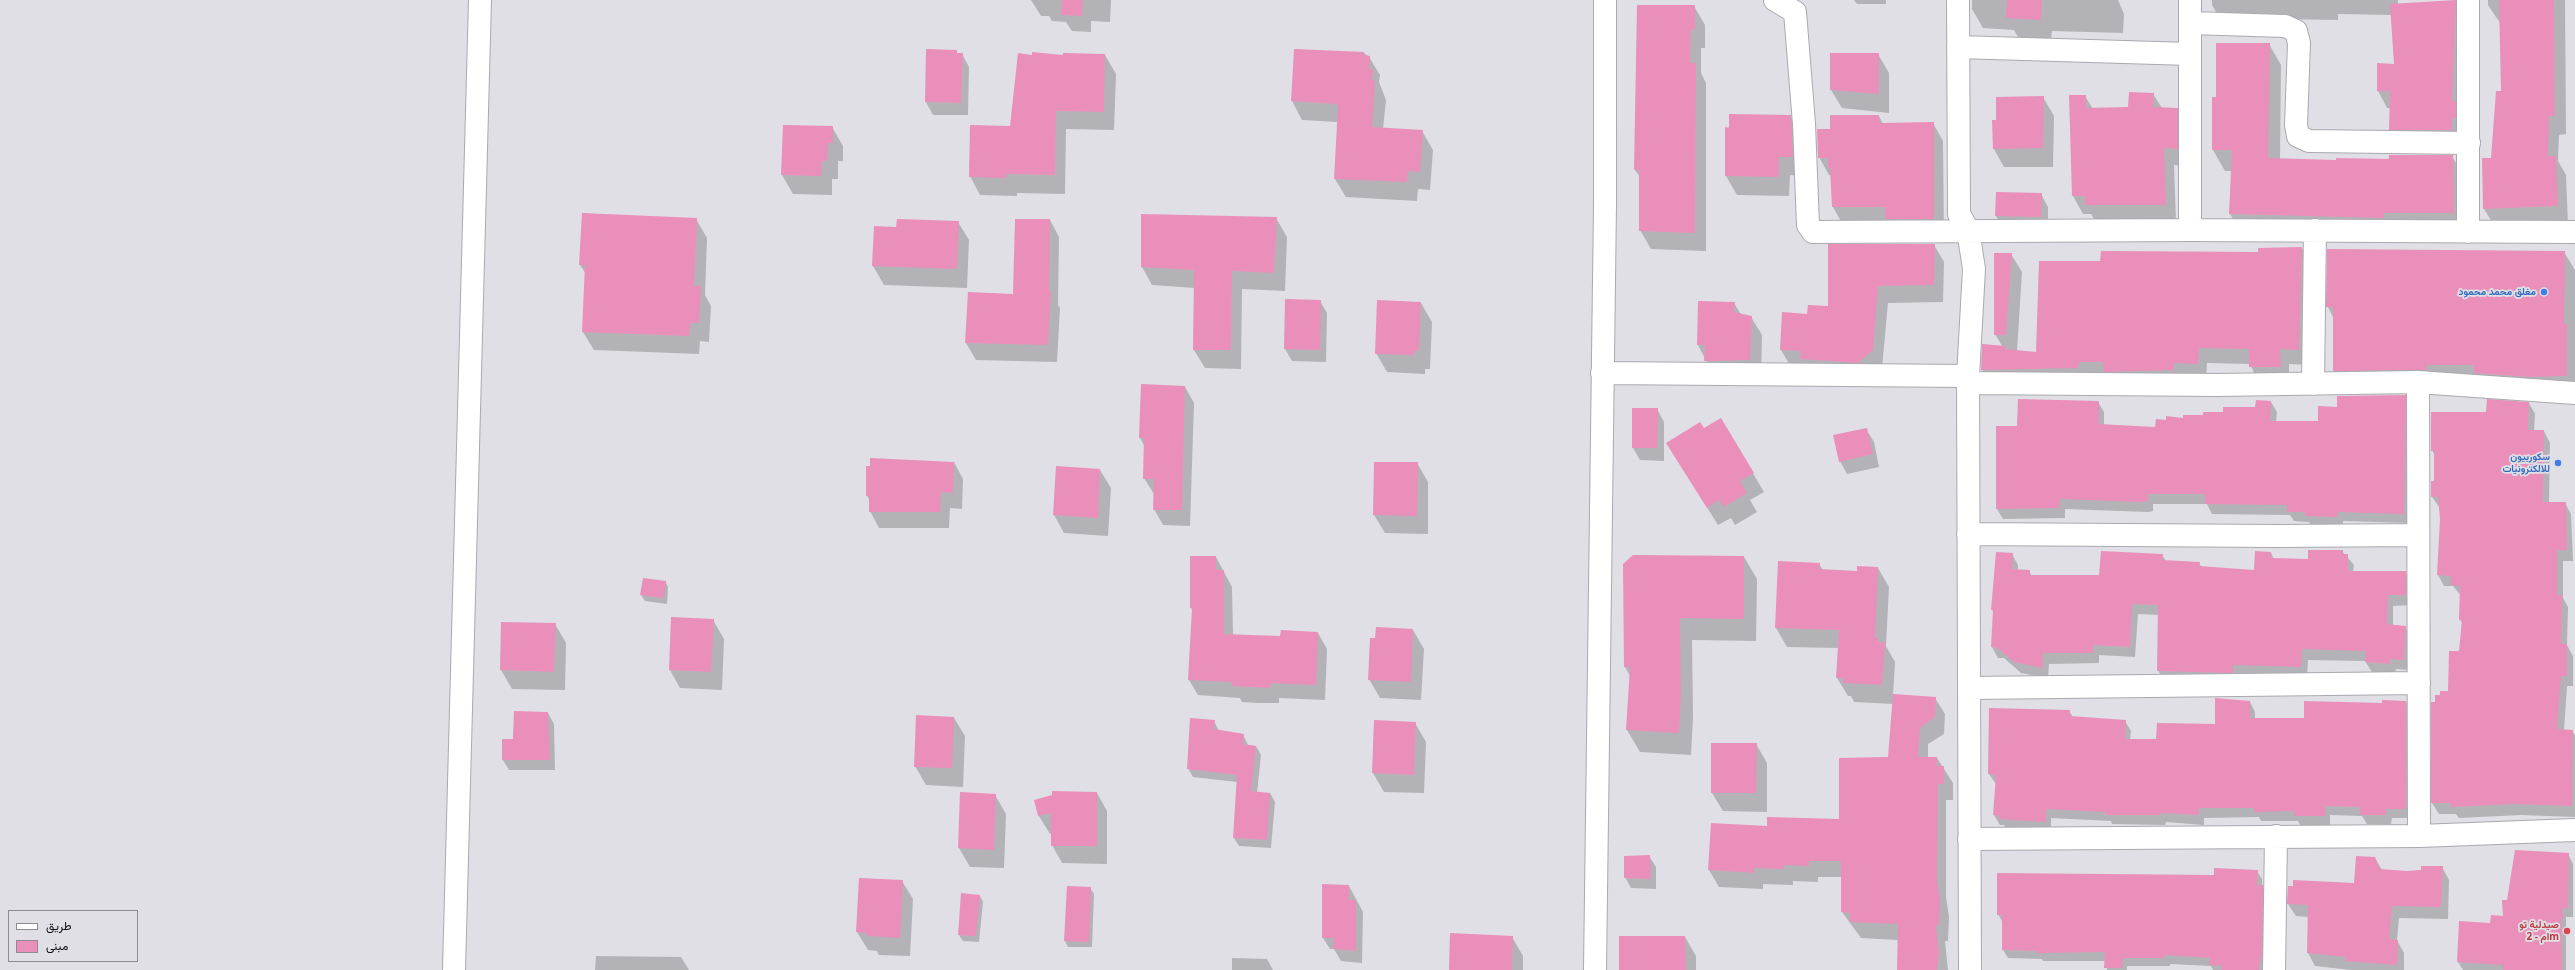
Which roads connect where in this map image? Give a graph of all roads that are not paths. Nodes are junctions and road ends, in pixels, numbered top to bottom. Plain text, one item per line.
1 (480, 0) edge
2 (1605, 0) edge
3 (1775, 0) edge
4 (1958, 0) edge
5 (2190, 0) edge
6 (2468, 0) edge
7 (2190, 23) junction
8 (1958, 47) junction
9 (2190, 54) junction
10 (2469, 143) junction
11 (1968, 230) junction
12 (2190, 230) junction
13 (2314, 230) junction
14 (2468, 232) junction
15 (2575, 232) edge
16 (1602, 373) junction
17 (1968, 379) junction
18 (2418, 382) junction
19 (2313, 384) junction
20 (2575, 393) edge
21 (1968, 534) junction
22 (2418, 535) junction
23 (2419, 683) junction
24 (1969, 688) junction
25 (2575, 830) edge
26 (2276, 836) junction
27 (2419, 836) junction
28 (1969, 839) junction
29 (454, 970) edge
30 (1595, 970) edge
31 (1970, 970) edge
32 (2274, 970) edge

1 - 29 street
2 - 16 street
3 - 11 street
4 - 8 street
5 - 7 street
6 - 10 street
7 - 9 street
7 - 10 street
8 - 9 street
8 - 11 street
9 - 12 street
10 - 14 street
11 - 12 street
11 - 17 street
12 - 13 street
13 - 14 street
13 - 19 street
14 - 15 street
16 - 17 street
16 - 30 street
17 - 19 street
17 - 21 street
18 - 19 street
18 - 20 street
18 - 22 street
21 - 22 street
21 - 24 street
22 - 23 street
23 - 24 street
23 - 27 street
24 - 28 street
25 - 27 street
26 - 27 street
26 - 28 street
26 - 32 street
28 - 31 street

